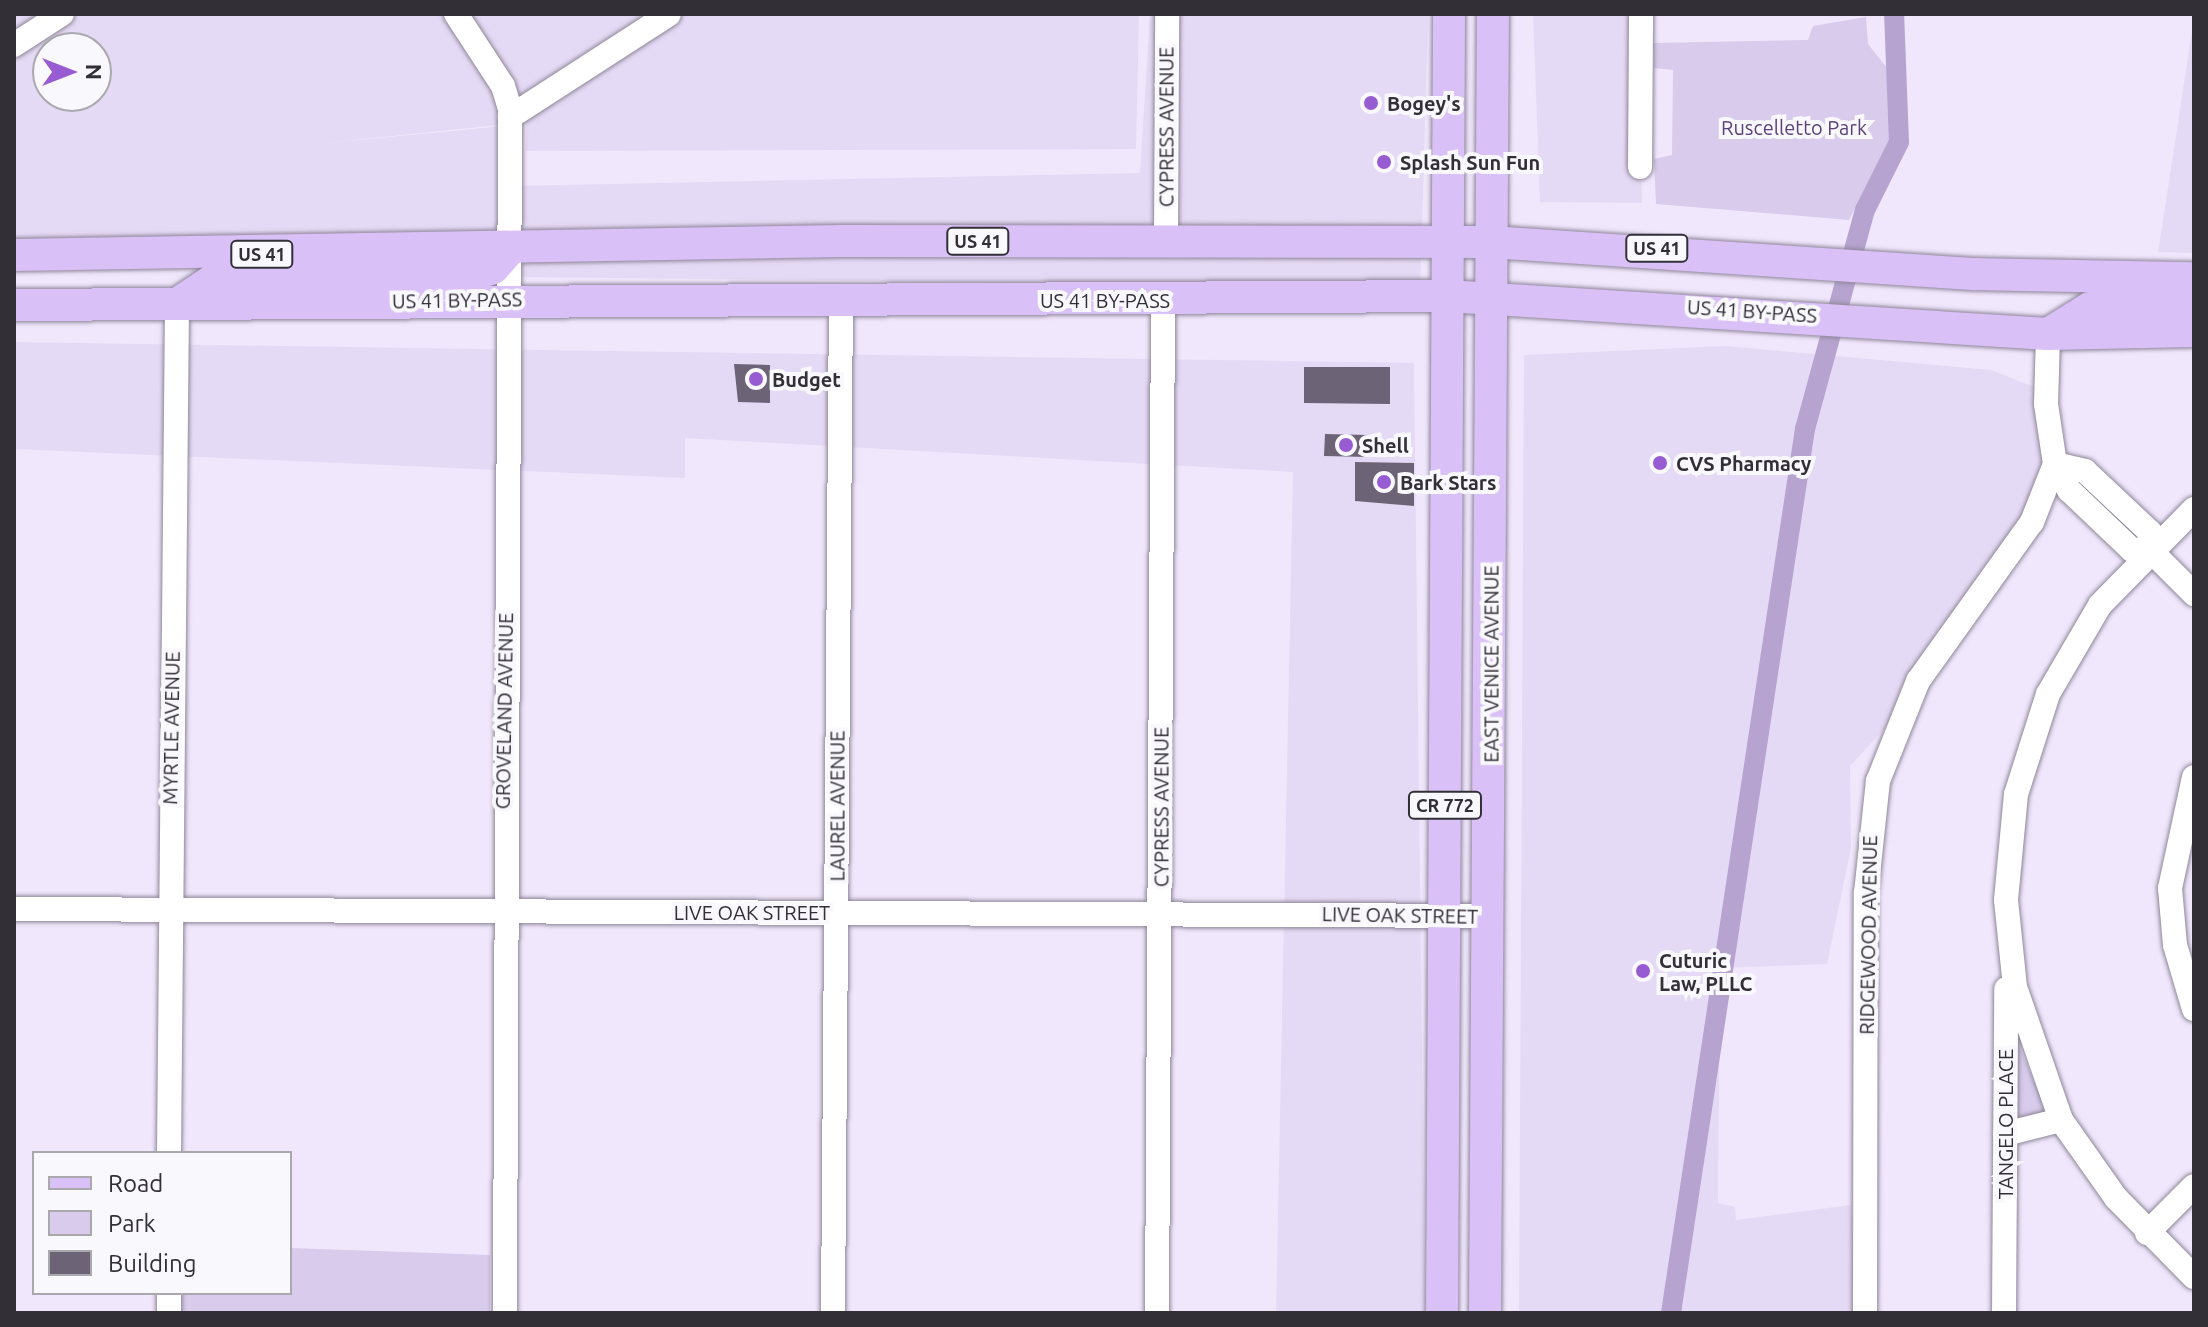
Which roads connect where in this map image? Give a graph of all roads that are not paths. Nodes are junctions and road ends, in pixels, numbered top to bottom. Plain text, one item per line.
1 (62, 14) edge
2 (456, 14) edge
3 (669, 14) edge
4 (1167, 14) edge
5 (1449, 14) edge
6 (1493, 14) edge
7 (1641, 14) edge
8 (14, 45) edge
9 (510, 113) junction
10 (1640, 167) dead end
11 (1166, 241) junction
12 (1446, 242) junction
13 (1491, 242) junction
14 (509, 250) junction
15 (14, 255) edge
16 (2194, 278) edge
17 (1447, 296) junction
18 (1494, 297) junction
19 (509, 298) junction
20 (841, 300) junction
21 (2194, 300) edge
22 (1163, 301) junction
23 (177, 304) junction
24 (14, 305) edge
25 (2194, 331) edge
26 (2048, 334) junction
27 (2055, 464) junction
28 (2194, 509) edge
29 (2149, 549) junction
30 (2194, 594) edge
31 (2194, 777) edge
32 (14, 909) edge
33 (169, 912) junction
34 (836, 912) junction
35 (502, 913) junction
36 (1161, 914) junction
37 (1444, 915) junction
38 (1490, 916) junction
39 (2007, 934) junction
40 (2194, 1009) edge
41 (2061, 1120) junction
42 (2005, 1134) junction
43 (169, 1151) edge
44 (2194, 1186) edge
45 (2147, 1233) junction
46 (2194, 1277) edge
47 (505, 1313) edge
48 (833, 1313) edge
49 (1157, 1313) edge
50 (1442, 1313) edge
51 (1485, 1313) edge
52 (1865, 1313) edge
53 (2004, 1313) edge

1 - 8 street
2 - 9 street
3 - 9 street
4 - 11 street, CYPRESS AVENUE
5 - 12 main road
6 - 13 main road, EAST VENICE AVENUE
7 - 10 street
9 - 14 street, GROVELAND AVENUE
11 - 12 main road, US 41
11 - 14 main road, US 41
12 - 13 main road, US 41
12 - 17 main road, CR 772
13 - 16 main road, US 41
13 - 18 main road, EAST VENICE AVENUE / CR 772
14 - 15 main road, US 41
14 - 19 street, GROVELAND AVENUE
14 - 23 main road
17 - 18 main road, US 41 BY-PASS
17 - 22 main road, US 41 BY-PASS
17 - 37 main road, CR 772
18 - 26 main road, US 41 BY-PASS
18 - 38 main road, EAST VENICE AVENUE / CR 772
19 - 20 main road, US 41 BY-PASS
19 - 23 main road, US 41 BY-PASS
19 - 35 street, GROVELAND AVENUE
20 - 22 main road, US 41 BY-PASS
20 - 34 street, LAUREL AVENUE
21 - 26 main road
22 - 36 street, CYPRESS AVENUE
23 - 24 main road, US 41 BY-PASS
23 - 33 street, MYRTLE AVENUE
25 - 26 main road, US 41 BY-PASS
26 - 27 street
27 - 29 street
27 - 52 street, RIDGEWOOD AVENUE
28 - 29 street
29 - 30 street
29 - 39 street
31 - 40 street
32 - 33 street, LIVE OAK STREET
33 - 35 street, LIVE OAK STREET
33 - 43 street, MYRTLE AVENUE
34 - 35 street, LIVE OAK STREET
34 - 36 street, LIVE OAK STREET
34 - 48 street, LAUREL AVENUE
35 - 47 street, GROVELAND AVENUE
36 - 37 street, LIVE OAK STREET
36 - 49 street, CYPRESS AVENUE
37 - 38 street, LIVE OAK STREET
37 - 50 main road, CR 772
38 - 51 main road, EAST VENICE AVENUE / CR 772
39 - 41 street
39 - 42 street, TANGELO PLACE
41 - 42 street
41 - 45 street
42 - 53 street, TANGELO PLACE
44 - 45 street
45 - 46 street

